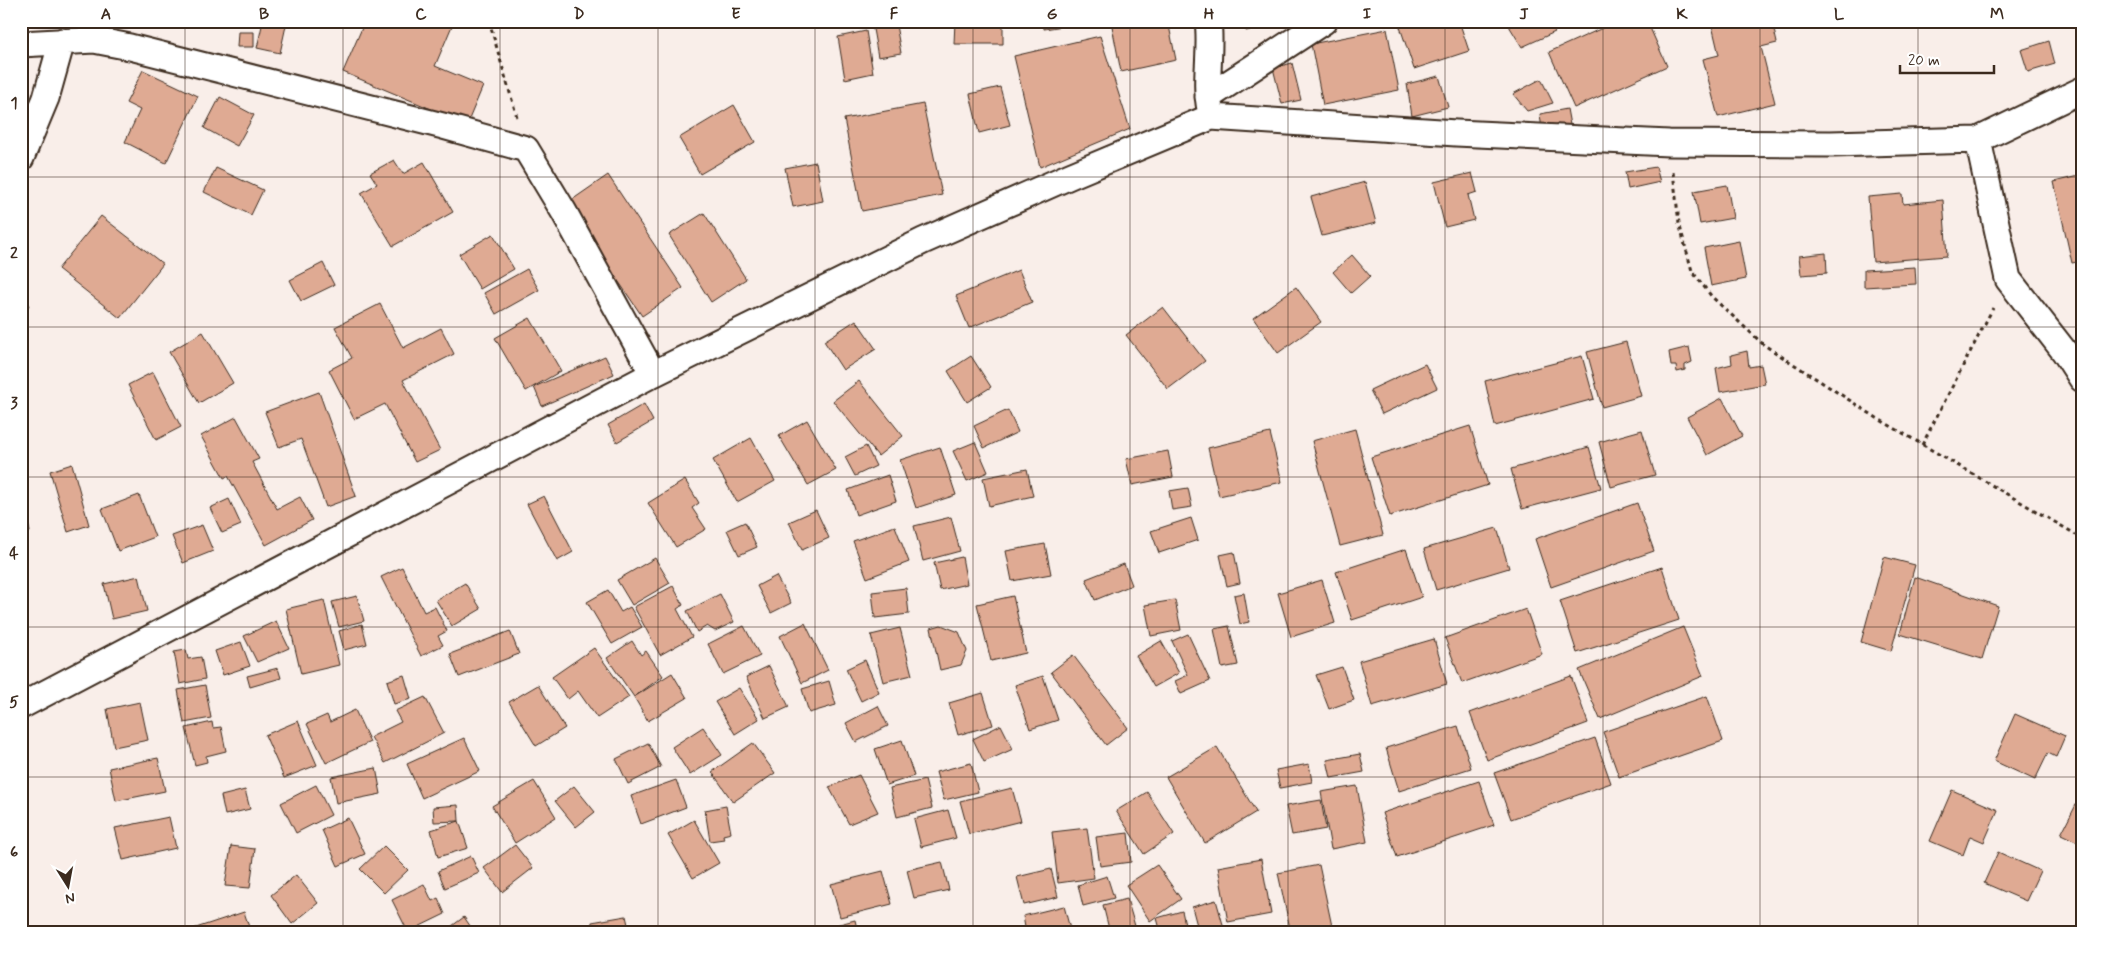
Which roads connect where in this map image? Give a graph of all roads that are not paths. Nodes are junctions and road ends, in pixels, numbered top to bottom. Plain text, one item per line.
1 (1208, 21) edge
2 (1324, 21) edge
3 (98, 31) edge
4 (62, 41) junction
5 (21, 44) edge
6 (2082, 90) edge
7 (1209, 107) junction
8 (1978, 140) junction
9 (21, 158) edge
10 (653, 374) junction
11 (2082, 379) edge
12 (21, 706) edge

1 - 7 street
2 - 7 street
3 - 4 street
3 - 10 street
4 - 5 street
4 - 9 street
6 - 8 street
7 - 8 street
7 - 10 street
8 - 11 street
10 - 12 street

